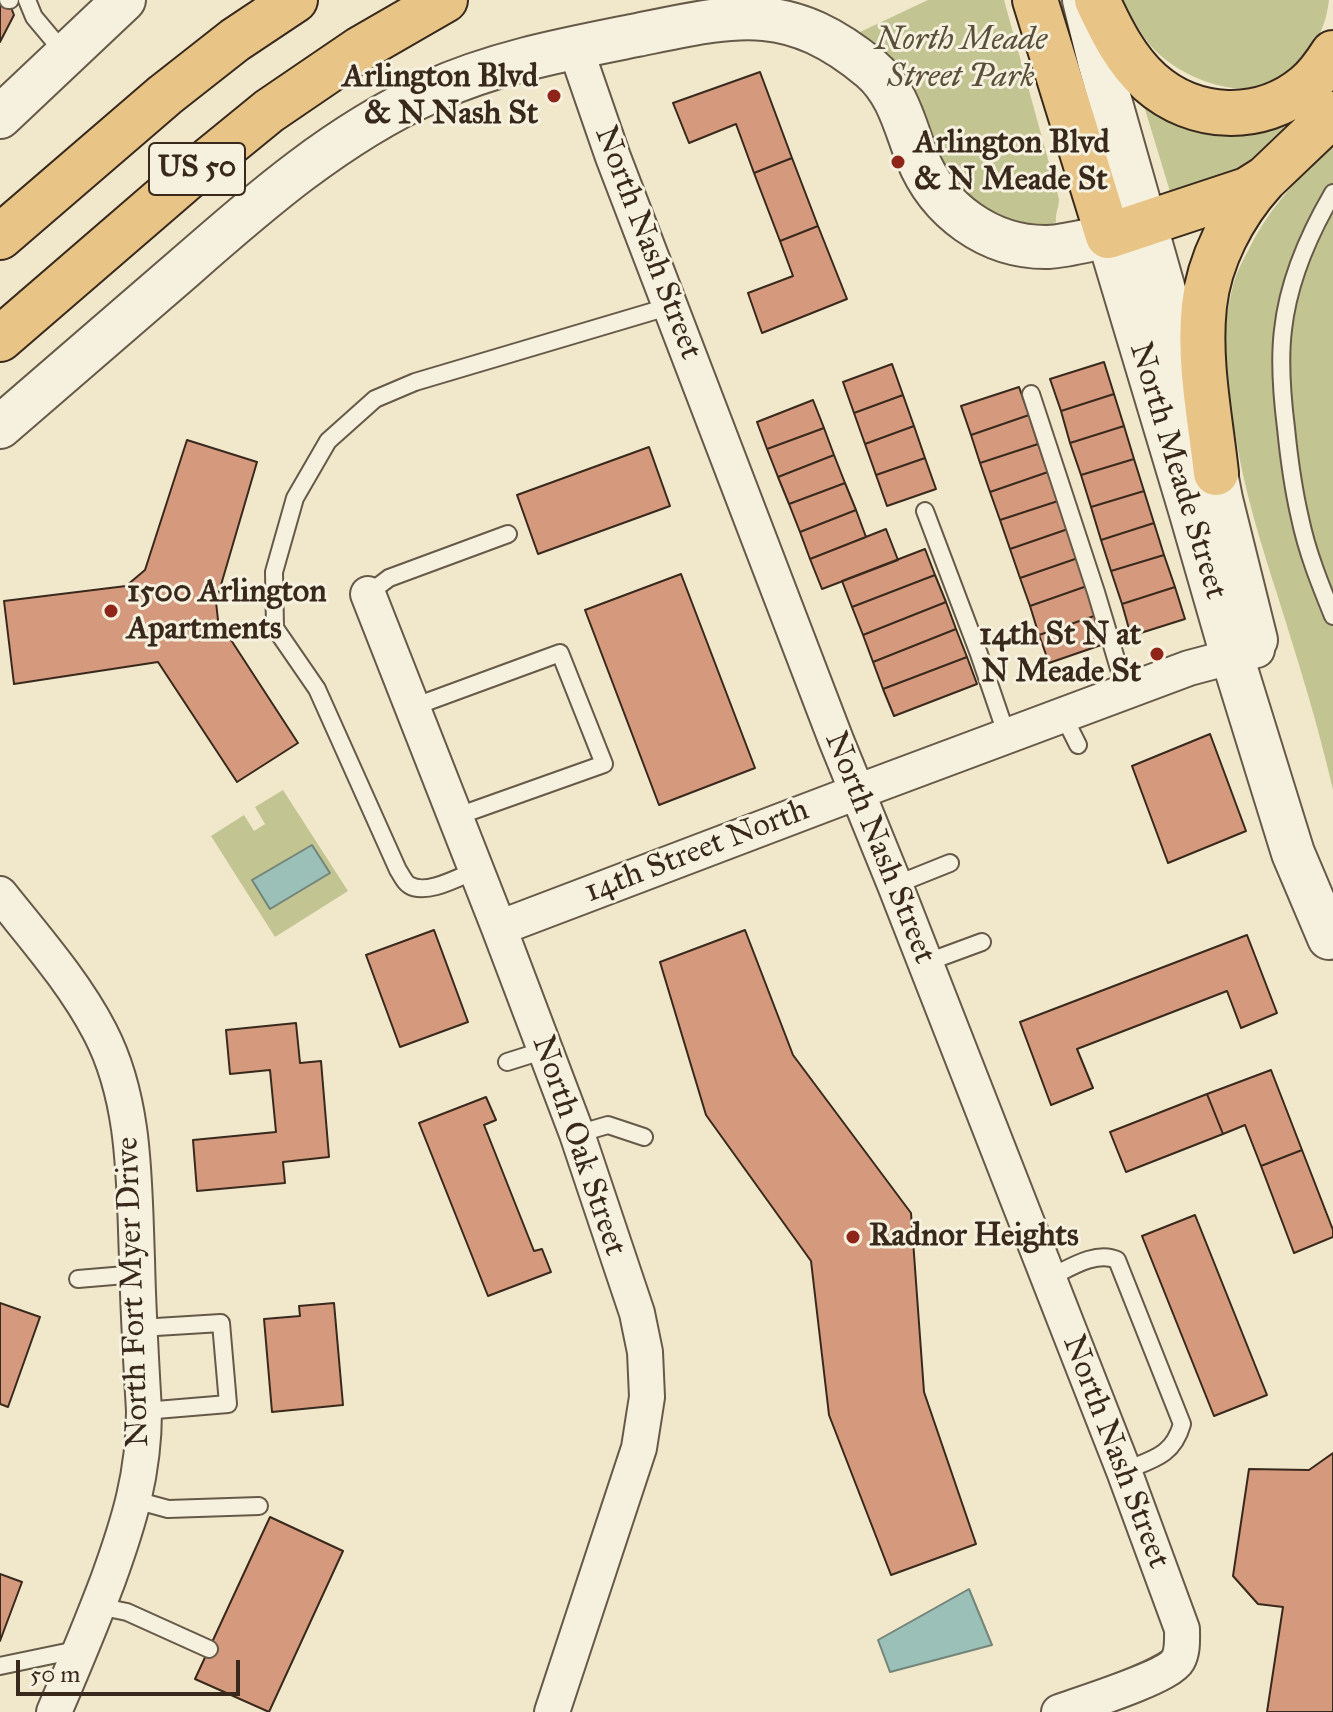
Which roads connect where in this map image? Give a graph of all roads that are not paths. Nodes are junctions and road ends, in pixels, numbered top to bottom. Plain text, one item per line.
1 (27, 0) edge
2 (124, 0) edge
3 (250, 0) edge
4 (295, 0) edge
5 (476, 0) edge
6 (1035, 0) edge
7 (1084, 0) edge
8 (1097, 0) edge
9 (427, 10) edge
10 (575, 47) junction
11 (1333, 53) edge
12 (65, 54) junction
13 (1333, 114) edge
14 (0, 117) edge
15 (132, 123) junction
16 (1266, 178) junction
17 (1333, 193) edge
18 (1126, 230) junction
19 (0, 237) edge
20 (671, 306) junction
21 (0, 339) edge
22 (1031, 394) dead end
23 (0, 427) edge
24 (1216, 473) junction
25 (925, 511) dead end
26 (508, 534) dead end
27 (368, 594) joint
28 (1333, 616) edge
29 (1245, 653) junction
30 (1126, 692) junction
31 (413, 707) junction
32 (1007, 736) junction
33 (857, 792) junction
34 (455, 817) junction
35 (950, 863) dead end
36 (476, 870) junction
37 (895, 885) junction
38 (0, 894) edge
39 (499, 928) junction
40 (982, 942) dead end
41 (1331, 945) edge
42 (925, 963) junction
43 (545, 1050) junction
44 (507, 1062) dead end
45 (577, 1134) junction
46 (644, 1137) dead end
47 (137, 1274) junction
48 (1049, 1278) junction
49 (78, 1279) dead end
50 (140, 1328) junction
51 (144, 1411) junction
52 (1124, 1471) junction
53 (135, 1500) junction
54 (259, 1506) dead end
55 (98, 1606) junction
56 (82, 1649) junction
57 (209, 1649) dead end
58 (0, 1666) edge
59 (54, 1712) edge
60 (552, 1712) edge
61 (1059, 1712) edge

1 - 12 lane
2 - 12 street
3 - 15 highway
4 - 15 highway, US 50
5 - 9 highway
6 - 18 highway, North Meade Street
7 - 18 street, North Meade Street
8 - 11 highway
9 - 21 highway, US 50
10 - 18 street
10 - 20 street, North Nash Street
10 - 23 street
12 - 14 street
13 - 16 highway
15 - 19 highway, US 50
16 - 18 highway
16 - 24 highway
17 - 28 lane
18 - 24 street, North Meade Street
18 - 29 street, North Meade Street
20 - 33 street, North Nash Street
20 - 36 lane
22 - 30 lane
24 - 29 street, North Meade Street
25 - 32 lane
26 - 27 lane
27 - 31 street, North Oak Street
29 - 30 street, 14th Street North
29 - 41 street, North Meade Street
30 - 32 street, 14th Street North
31 - 34 street, North Oak Street
31 - 34 lane
32 - 33 street, 14th Street North
33 - 37 street, North Nash Street
33 - 39 street, 14th Street North
34 - 36 street, North Oak Street
35 - 37 lane
36 - 39 street, North Oak Street
37 - 42 street, North Nash Street
38 - 47 street, North Fort Myer Drive
39 - 43 street, North Oak Street
40 - 42 lane
42 - 48 street, North Nash Street
43 - 44 lane
43 - 45 street, North Oak Street
45 - 46 lane
45 - 60 street, North Oak Street
47 - 49 lane
47 - 50 street, North Fort Myer Drive
48 - 52 street, North Nash Street
48 - 52 lane
50 - 51 street, North Fort Myer Drive
50 - 51 lane
51 - 53 street, North Fort Myer Drive
52 - 61 street, North Nash Street
53 - 54 lane
53 - 55 street, North Fort Myer Drive
55 - 56 street, North Fort Myer Drive
55 - 57 lane
56 - 58 lane
56 - 59 street, North Fort Myer Drive

